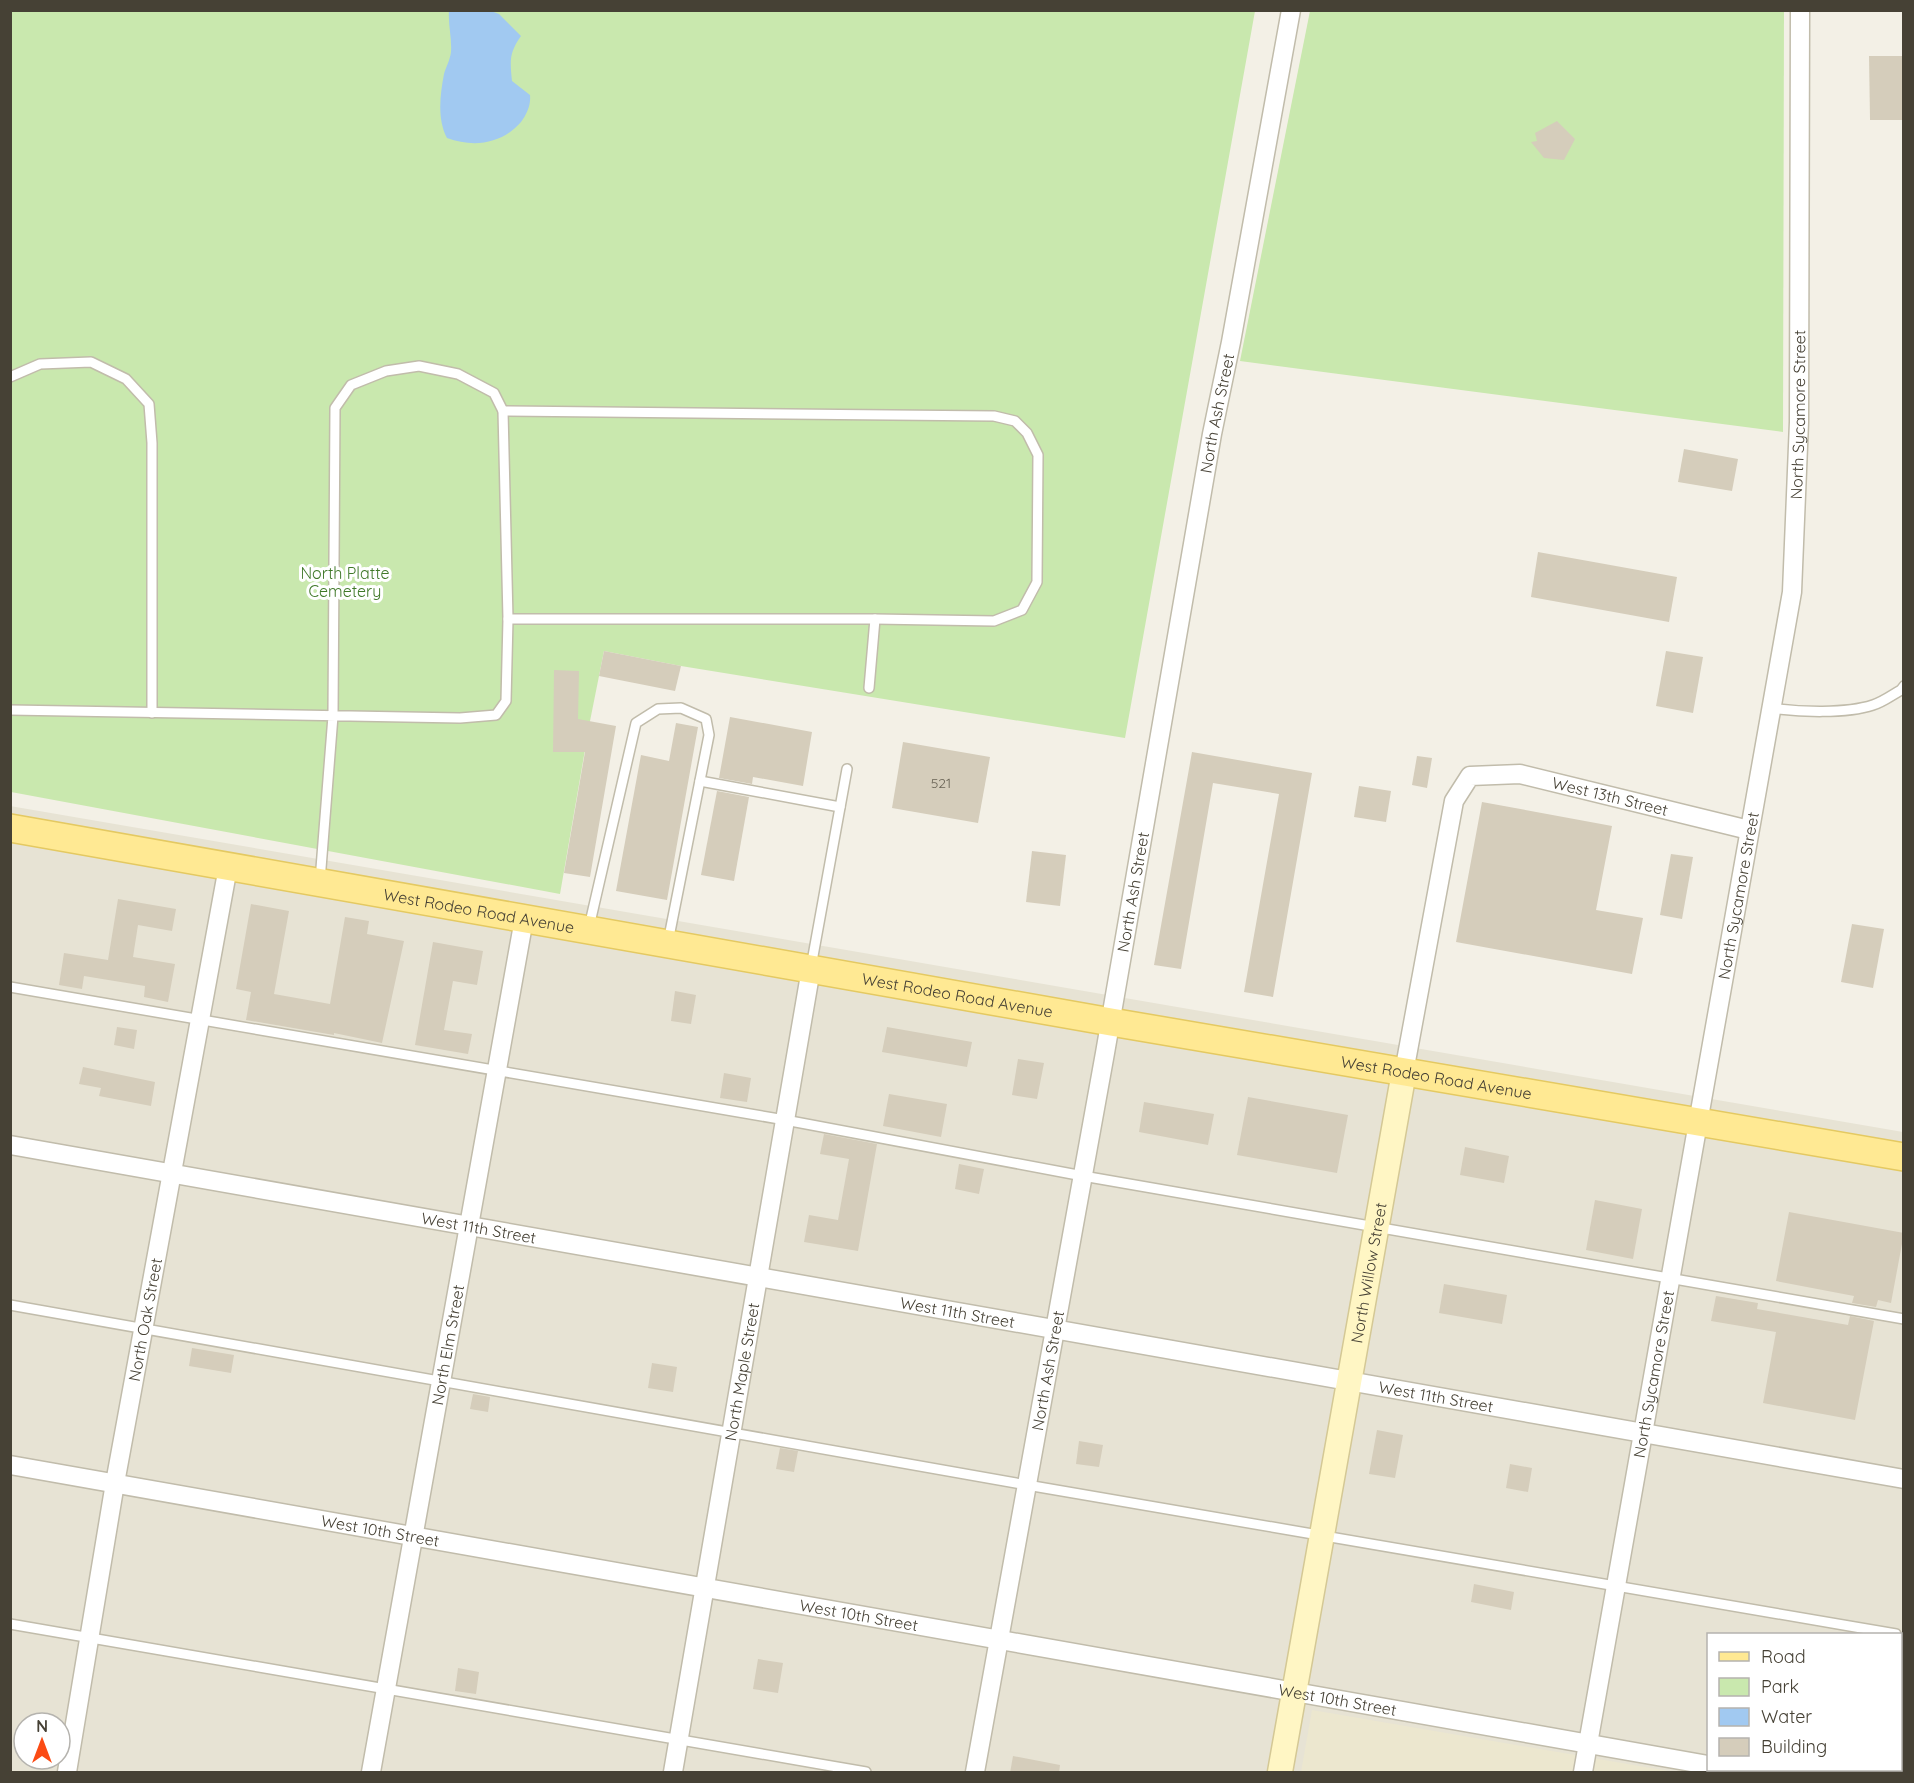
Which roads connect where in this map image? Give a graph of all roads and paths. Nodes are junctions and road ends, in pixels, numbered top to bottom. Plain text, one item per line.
1 (1291, 10) edge
2 (1800, 10) edge
3 (10, 377) edge
4 (503, 411) junction
5 (508, 619) junction
6 (875, 619) junction
7 (1904, 686) edge
8 (869, 688) dead end
9 (1771, 708) junction
10 (10, 710) edge
11 (152, 713) junction
12 (333, 716) junction
13 (847, 769) dead end
14 (1470, 776) joint
15 (700, 781) junction
16 (840, 807) junction
17 (10, 828) edge
18 (1749, 830) junction
19 (228, 867) junction
20 (320, 883) junction
21 (524, 919) junction
22 (588, 930) junction
23 (667, 944) junction
24 (811, 969) junction
25 (10, 987) edge
26 (200, 1021) junction
27 (1111, 1022) junction
28 (497, 1071) junction
29 (1404, 1072) junction
30 (785, 1120) junction
31 (1698, 1121) junction
32 (10, 1145) edge
33 (1904, 1157) edge
34 (172, 1173) junction
35 (1083, 1176) junction
36 (469, 1226) junction
37 (1377, 1226) junction
38 (757, 1276) junction
39 (1671, 1277) junction
40 (10, 1305) edge
41 (1904, 1318) edge
42 (144, 1329) junction
43 (1055, 1329) junction
44 (441, 1381) junction
45 (1350, 1381) junction
46 (731, 1433) junction
47 (1643, 1433) junction
48 (10, 1465) edge
49 (1904, 1479) edge
50 (115, 1483) junction
51 (1027, 1485) junction
52 (1322, 1535) junction
53 (413, 1536) junction
54 (705, 1587) junction
55 (1616, 1587) junction
56 (10, 1624) edge
57 (1888, 1633) edge
58 (90, 1638) junction
59 (999, 1639) junction
60 (386, 1689) junction
61 (1294, 1691) junction
62 (679, 1740) junction
63 (1588, 1744) junction
64 (1707, 1765) edge
65 (67, 1773) edge
66 (371, 1773) edge
67 (673, 1773) edge
68 (866, 1773) edge
69 (975, 1773) edge
70 (1280, 1773) edge
71 (1583, 1773) edge

1 - 27 street, North Ash Street
2 - 9 street, North Sycamore Street
3 - 11 lane
4 - 5 lane
4 - 6 lane
4 - 12 lane
5 - 6 lane
5 - 12 lane
6 - 8 lane
7 - 9 lane
9 - 18 street, North Sycamore Street
10 - 11 lane
11 - 12 lane
12 - 20 lane
13 - 16 lane
14 - 18 street, West 13th Street
14 - 29 street, North Willow Street
15 - 16 lane
15 - 22 lane
15 - 23 lane
16 - 24 lane
17 - 19 main road, West Rodeo Road Avenue
18 - 31 street, North Sycamore Street
19 - 20 main road, West Rodeo Road Avenue
19 - 26 street, North Oak Street
20 - 21 main road, West Rodeo Road Avenue
21 - 22 main road, West Rodeo Road Avenue
21 - 28 street, North Elm Street
22 - 23 main road, West Rodeo Road Avenue
23 - 24 main road, West Rodeo Road Avenue
24 - 27 main road, West Rodeo Road Avenue
24 - 30 street, North Maple Street
25 - 26 lane
26 - 28 lane
26 - 34 street, North Oak Street
27 - 29 main road, West Rodeo Road Avenue
27 - 35 street, North Ash Street
28 - 30 lane
28 - 36 street, North Elm Street
29 - 31 main road, West Rodeo Road Avenue
29 - 37 main road, North Willow Street
30 - 35 lane
30 - 38 street, North Maple Street
31 - 33 main road, West Rodeo Road Avenue
31 - 39 street, North Sycamore Street
32 - 34 street, West 11th Street
34 - 36 street, West 11th Street
34 - 42 street, North Oak Street
35 - 37 lane
35 - 43 street, North Ash Street
36 - 38 street, West 11th Street
36 - 44 street, North Elm Street
37 - 39 lane
37 - 45 main road, North Willow Street
38 - 43 street, West 11th Street
38 - 46 street, North Maple Street
39 - 41 lane
39 - 47 street, North Sycamore Street
40 - 42 lane
42 - 44 lane
42 - 50 street, North Oak Street
43 - 45 street, West 11th Street
43 - 51 street, North Ash Street
44 - 46 lane
44 - 53 street, North Elm Street
45 - 47 street, West 11th Street
45 - 52 main road, North Willow Street
46 - 51 lane
46 - 54 street, North Maple Street
47 - 49 street, West 11th Street
47 - 55 street, North Sycamore Street
48 - 50 street, West 10th Street
50 - 53 street, West 10th Street
50 - 58 street, North Oak Street
51 - 52 lane
51 - 59 street, North Ash Street
52 - 55 lane
52 - 61 main road, North Willow Street
53 - 54 street, West 10th Street
53 - 60 street, North Elm Street
54 - 59 street, West 10th Street
54 - 62 street, North Maple Street
55 - 57 lane
55 - 63 street, North Sycamore Street
56 - 58 lane
58 - 60 lane
58 - 65 street, North Oak Street
59 - 61 street, West 10th Street
59 - 69 street, North Ash Street
60 - 62 lane
60 - 66 street, North Elm Street
61 - 63 street, West 10th Street
61 - 70 main road, North Willow Street
62 - 67 street, North Maple Street
62 - 68 lane
63 - 64 street, West 10th Street
63 - 71 street, North Sycamore Street

